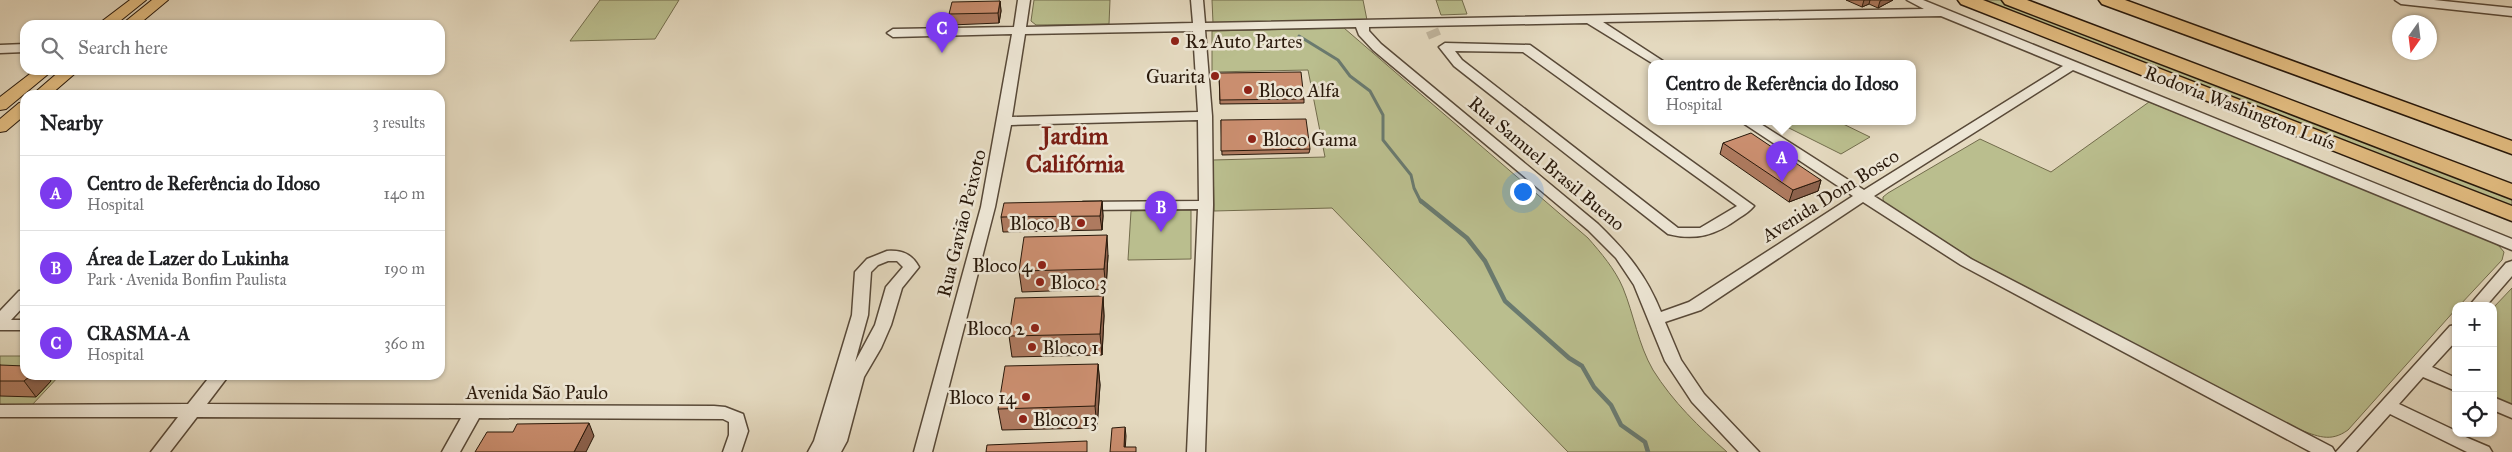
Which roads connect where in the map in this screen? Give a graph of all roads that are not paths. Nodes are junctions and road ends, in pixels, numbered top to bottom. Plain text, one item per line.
1 (140, 0) edge
2 (161, 0) edge
3 (1024, 0) edge
4 (1197, 0) edge
5 (1913, 0) edge
6 (1967, 0) edge
7 (2011, 0) edge
8 (2108, 0) edge
9 (2401, 0) edge
10 (1943, 12) junction
11 (2512, 12) edge
12 (1589, 19) junction
13 (112, 20) edge
14 (135, 20) edge
15 (1362, 23) junction
16 (1198, 26) junction
17 (1432, 29) junction
18 (1020, 31) junction
19 (892, 33) dead end
20 (20, 48) edge
21 (1445, 48) junction
22 (0, 49) edge
23 (1655, 60) edge
24 (2073, 65) junction
25 (39, 75) edge
26 (65, 75) edge
27 (46, 90) edge
28 (0, 105) edge
29 (20, 111) edge
30 (1205, 116) junction
31 (1005, 121) junction
32 (1753, 125) edge
33 (0, 127) edge
34 (2512, 148) edge
35 (2512, 192) edge
36 (1864, 197) junction
37 (1206, 205) junction
38 (1065, 206) edge
39 (988, 207) junction
40 (1008, 207) edge
41 (2512, 214) edge
42 (2512, 245) edge
43 (2512, 266) edge
44 (20, 299) edge
45 (2480, 302) edge
46 (0, 320) edge
47 (1656, 320) junction
48 (0, 325) edge
49 (20, 325) edge
50 (2452, 335) edge
51 (2422, 369) junction
52 (849, 377) junction
53 (216, 380) edge
54 (2452, 383) edge
55 (2497, 405) edge
56 (2388, 406) junction
57 (194, 410) junction
58 (0, 411) edge
59 (2512, 412) edge
60 (473, 413) junction
61 (828, 446) edge
62 (160, 452) edge
63 (451, 452) edge
64 (732, 452) edge
65 (922, 452) edge
66 (1196, 452) edge
67 (1750, 452) edge
68 (2326, 452) edge
69 (2345, 452) edge
70 (2483, 452) edge

1 - 13 main road
2 - 14 main road
3 - 18 street, Rua Gavião Peixoto
4 - 16 street
5 - 10 street
6 - 41 highway, Rodovia Washington Luís
7 - 35 highway, Rodovia Washington Luís
8 - 34 highway
9 - 11 street
10 - 12 street
10 - 24 street
12 - 17 street
12 - 23 street
15 - 16 street
15 - 17 street
15 - 47 street, Rua Samuel Brasil Bueno
16 - 18 street
16 - 30 street
17 - 21 street
18 - 19 street
18 - 31 street, Rua Gavião Peixoto
20 - 22 street
21 - 21 street
24 - 36 street, Avenida Dom Bosco
24 - 42 street
25 - 28 main road
26 - 27 main road
29 - 33 main road
30 - 31 street
30 - 37 street
31 - 39 street, Rua Gavião Peixoto
32 - 36 street
36 - 47 street, Avenida Dom Bosco
36 - 68 street
37 - 38 street
37 - 66 street
39 - 40 street
39 - 65 street, Rua Gavião Peixoto
43 - 45 street
44 - 46 street
47 - 67 street, Rua Samuel Brasil Bueno
48 - 49 street
50 - 51 street
51 - 54 street
51 - 56 street
52 - 52 street
52 - 61 street
53 - 57 street
55 - 59 street
56 - 69 street
56 - 70 street
57 - 58 street, Avenida São Paulo
57 - 60 street, Avenida São Paulo
57 - 62 street
60 - 63 street
60 - 64 street, Avenida São Paulo

